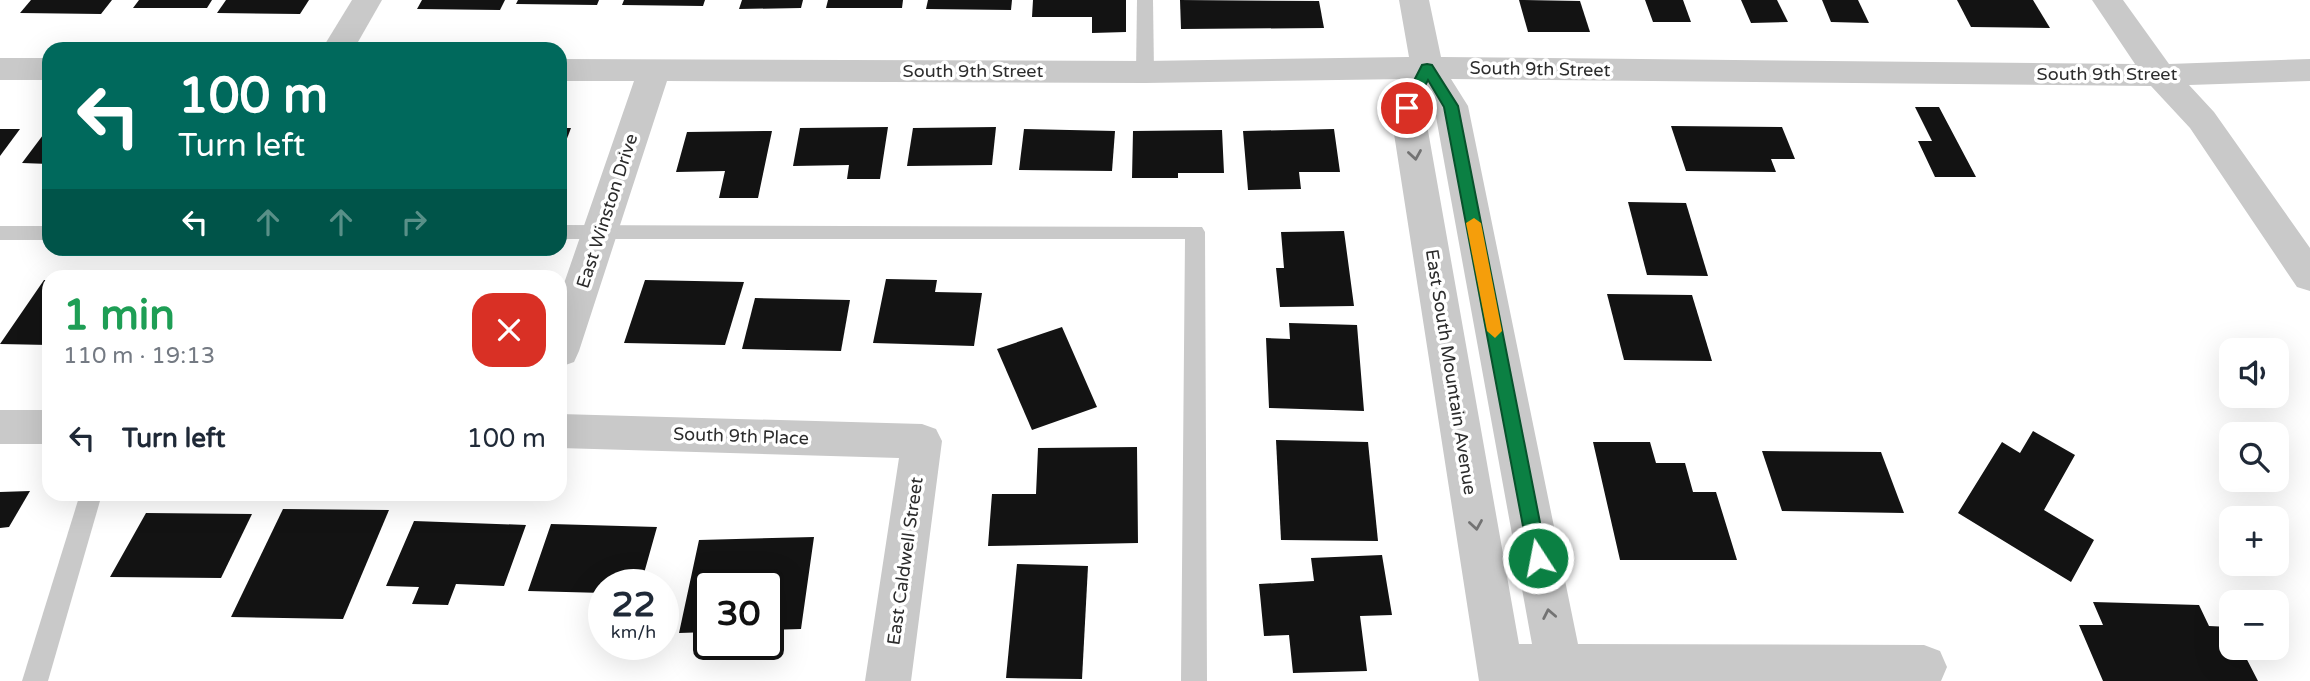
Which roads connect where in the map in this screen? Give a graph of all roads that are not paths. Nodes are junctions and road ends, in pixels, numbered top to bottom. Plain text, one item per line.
1 (367, 0) edge
2 (1145, 0) edge
3 (1414, 0) edge
4 (2107, 0) edge
5 (342, 42) edge
6 (1427, 68) junction
7 (0, 69) edge
8 (42, 69) edge
9 (567, 70) edge
10 (654, 70) junction
11 (2310, 70) edge
12 (1145, 72) junction
13 (2160, 75) junction
14 (567, 232) edge
15 (600, 232) junction
16 (0, 233) edge
17 (42, 233) edge
18 (2310, 277) edge
19 (567, 330) edge
20 (42, 426) edge
21 (0, 427) edge
22 (567, 431) edge
23 (922, 441) joint
24 (90, 501) edge
25 (1924, 667) dead end
26 (1501, 673) edge
27 (1560, 673) edge
28 (35, 681) edge
29 (888, 681) edge
30 (1194, 681) edge

1 - 5 street
2 - 12 lane
3 - 6 street
4 - 13 street
6 - 12 street, South 9th Street
6 - 13 street, South 9th Street
6 -> 26 street, East South Mountain Avenue
27 -> 6 street
7 - 8 street
9 - 10 street, South 9th Street
10 - 12 street, South 9th Street
10 - 15 street, East Winston Drive
11 - 13 street, South 9th Street
13 - 18 street
14 - 15 lane
15 - 19 street, East Winston Drive
15 - 30 lane
16 - 17 lane
20 - 21 street
22 - 23 street, South 9th Place
23 - 29 street, East Caldwell Street
24 - 28 lane
25 - 27 street
26 - 27 street

